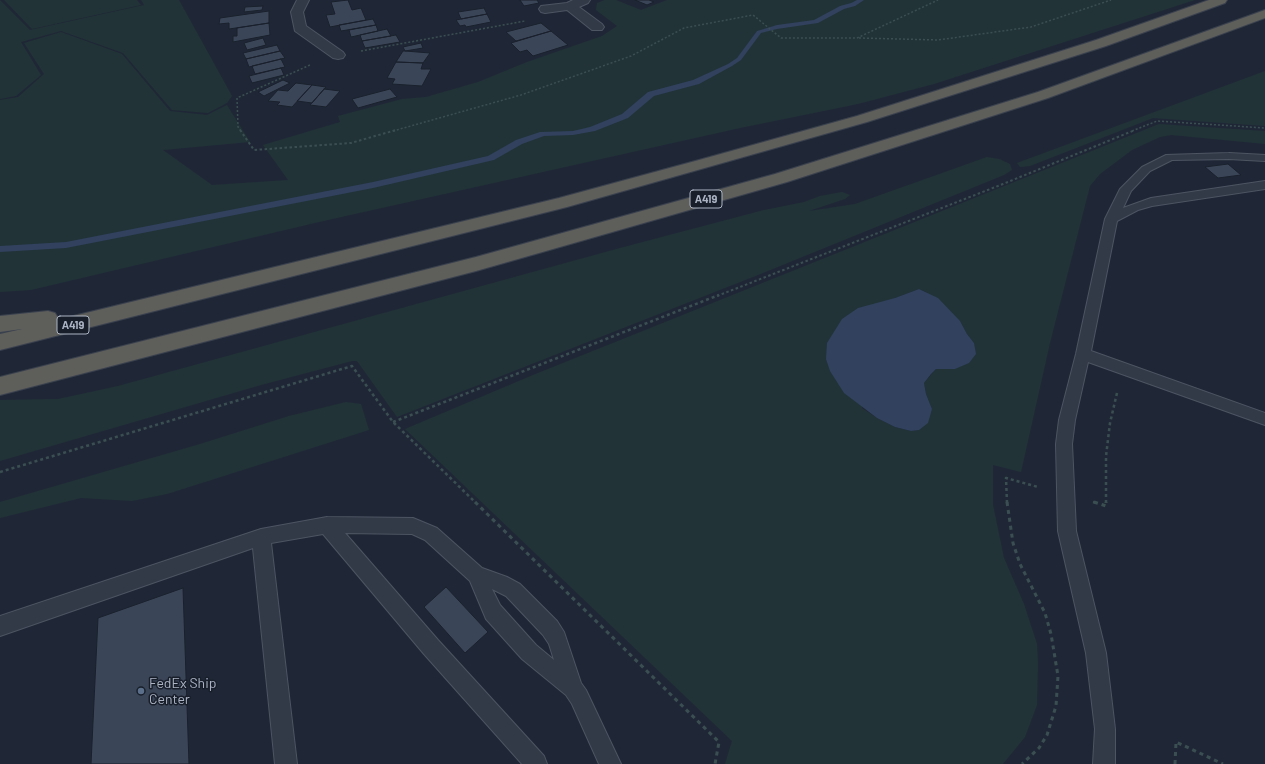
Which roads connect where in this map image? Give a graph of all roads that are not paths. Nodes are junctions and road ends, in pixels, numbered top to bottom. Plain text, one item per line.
1 (303, 0) edge
2 (584, 0) edge
3 (1221, 0) edge
4 (570, 6) junction
5 (545, 9) road end
6 (1265, 14) edge
7 (597, 27) dead end
8 (338, 55) road end
9 (1265, 158) edge
10 (1265, 185) edge
11 (1112, 219) junction
12 (146, 307) junction
13 (0, 324) edge
14 (0, 342) edge
15 (1083, 354) junction
16 (0, 386) edge
17 (1265, 419) edge
18 (327, 525) junction
19 (261, 536) junction
20 (476, 575) junction
21 (0, 626) edge
22 (573, 688) junction
23 (286, 764) edge
24 (536, 764) edge
25 (610, 764) edge
26 (1104, 764) edge

1 - 8 street
2 - 4 street
3 - 12 highway, A419
4 - 5 street
4 - 7 street
6 - 16 highway, A419
9 - 11 lane
10 - 11 lane
11 - 15 lane
12 - 13 highway, A419
12 - 14 highway, A419
15 - 17 lane
15 - 26 lane
18 - 19 lane
18 - 20 lane
18 - 24 lane
19 - 21 lane
19 - 23 lane
20 - 22 lane
20 - 22 lane
22 - 25 lane

